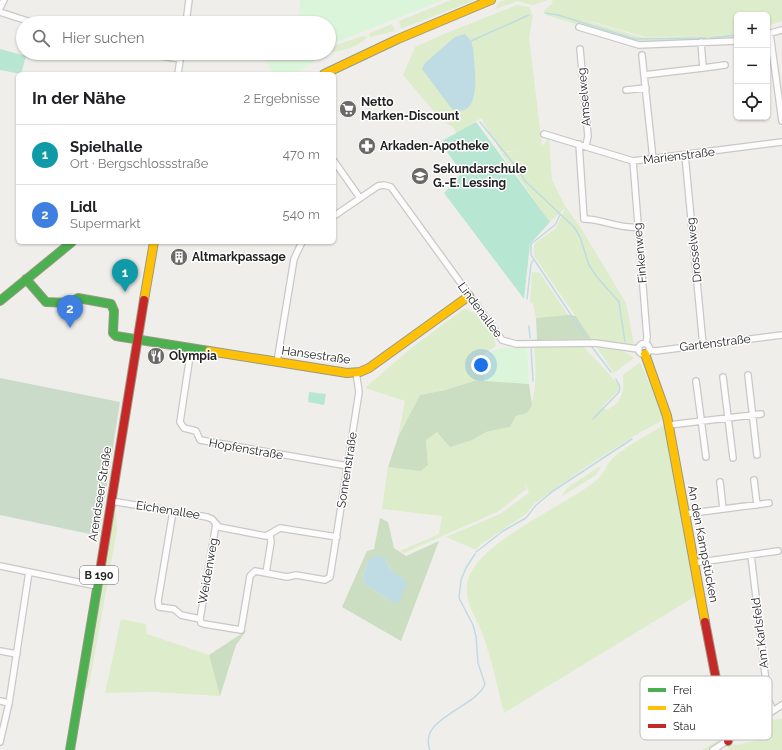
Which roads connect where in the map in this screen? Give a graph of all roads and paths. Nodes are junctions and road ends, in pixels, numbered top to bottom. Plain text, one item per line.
1 (4, 0) edge
2 (189, 0) edge
3 (491, 0) edge
4 (0, 8) edge
5 (0, 12) edge
6 (187, 16) edge
7 (16, 17) edge
8 (579, 27) dead end
9 (782, 30) edge
10 (770, 33) edge
11 (734, 41) edge
12 (700, 42) junction
13 (770, 46) edge
14 (580, 49) dead end
15 (642, 55) dead end
16 (180, 60) edge
17 (725, 66) dead end
18 (703, 68) junction
19 (178, 72) edge
20 (328, 72) edge
21 (644, 75) junction
22 (646, 88) junction
23 (626, 90) dead end
24 (782, 121) edge
25 (544, 134) dead end
26 (782, 142) edge
27 (578, 144) junction
28 (586, 146) junction
29 (685, 155) junction
30 (654, 159) junction
31 (632, 161) junction
32 (336, 163) edge
33 (360, 198) junction
34 (336, 215) edge
35 (637, 227) junction
36 (70, 244) edge
37 (154, 244) edge
38 (301, 244) edge
39 (26, 279) junction
40 (469, 296) junction
41 (0, 301) edge
42 (782, 335) edge
43 (138, 340) junction
44 (646, 344) junction
45 (703, 345) junction
46 (191, 349) junction
47 (644, 351) junction
48 (277, 362) junction
49 (356, 372) junction
50 (748, 375) dead end
51 (722, 377) dead end
52 (696, 381) dead end
53 (752, 414) junction
54 (761, 414) dead end
55 (728, 417) junction
56 (702, 421) junction
57 (669, 425) junction
58 (757, 455) dead end
59 (706, 457) dead end
60 (733, 458) dead end
61 (348, 466) junction
62 (754, 480) dead end
63 (720, 482) dead end
64 (111, 501) junction
65 (769, 503) dead end
66 (757, 505) junction
67 (722, 509) junction
68 (173, 511) junction
69 (685, 514) junction
70 (216, 524) junction
71 (270, 535) junction
72 (337, 537) junction
73 (778, 551) dead end
74 (751, 555) junction
75 (694, 563) junction
76 (0, 566) edge
77 (29, 572) junction
78 (266, 573) junction
79 (97, 586) junction
80 (200, 618) junction
81 (0, 651) edge
82 (17, 654) junction
83 (716, 676) edge
84 (765, 676) edge
85 (0, 702) edge
86 (9, 703) junction
87 (782, 705) edge
88 (773, 711) edge
89 (728, 741) edge
90 (0, 742) edge
91 (70, 750) edge
92 (713, 750) edge

1 - 4 street
2 - 6 street
3 - 20 street
5 - 7 street
8 - 12 street
9 - 10 street
11 - 12 street
12 - 18 street
13 - 24 street
14 - 28 street, Amselweg
15 - 21 street
16 - 19 street
17 - 18 street
18 - 21 street
21 - 22 street
22 - 23 street
22 - 30 street
25 - 27 street, Marienstraße
26 - 29 street, Marienstraße
27 - 28 street, Marienstraße
27 - 35 street
28 - 31 street, Marienstraße
29 - 30 street, Marienstraße
29 - 45 street, Drosselweg
30 - 31 street, Marienstraße
31 - 35 street, Finkenweg
32 - 33 street
33 - 34 street
33 - 40 street, Lindenallee
35 - 44 street, Finkenweg
36 - 39 street
37 - 43 street, Arendseer Straße / B 190
38 - 48 street
39 - 41 street
39 - 43 street, Hansestraße
40 - 47 street, Lindenallee
40 - 49 street, Hansestraße
42 - 45 street, Gartenstraße
43 - 46 street, Hansestraße
43 - 64 street, Arendseer Straße / B 190
44 - 47 street, An den Kampstücken
44 - 47 street
45 - 47 street, Gartenstraße
46 - 48 street, Hansestraße
46 - 61 street, Hopfenstraße
47 - 57 street, An den Kampstücken
48 - 49 street, Hansestraße
49 - 61 street, Sonnenstraße
50 - 53 street
51 - 55 street
52 - 56 street
53 - 54 street
53 - 55 street
53 - 58 street
55 - 56 street
55 - 60 street
56 - 57 street
56 - 59 street
57 - 69 street, An den Kampstücken
61 - 72 street, Sonnenstraße
62 - 66 street
63 - 67 street
64 - 68 street, Eichenallee
64 - 79 street, Arendseer Straße / B 190
65 - 66 street
66 - 67 street
67 - 69 street
68 - 70 street, Eichenallee
68 - 80 street, Weidenweg
69 - 75 street, An den Kampstücken
70 - 71 street, Eichenallee
70 - 80 street, Weidenweg
71 - 72 street, Eichenallee
71 - 78 street
72 - 78 street, Sonnenstraße
73 - 74 street
74 - 75 street
74 - 84 street, Am Karlsfeld
75 - 83 street, An den Kampstücken
76 - 77 street
77 - 79 street
77 - 82 street
78 - 80 street, Weidenweg
79 - 91 street, Arendseer Straße / B 190
81 - 82 street
82 - 86 street
85 - 86 street
86 - 90 street
87 - 88 street
89 - 92 street

